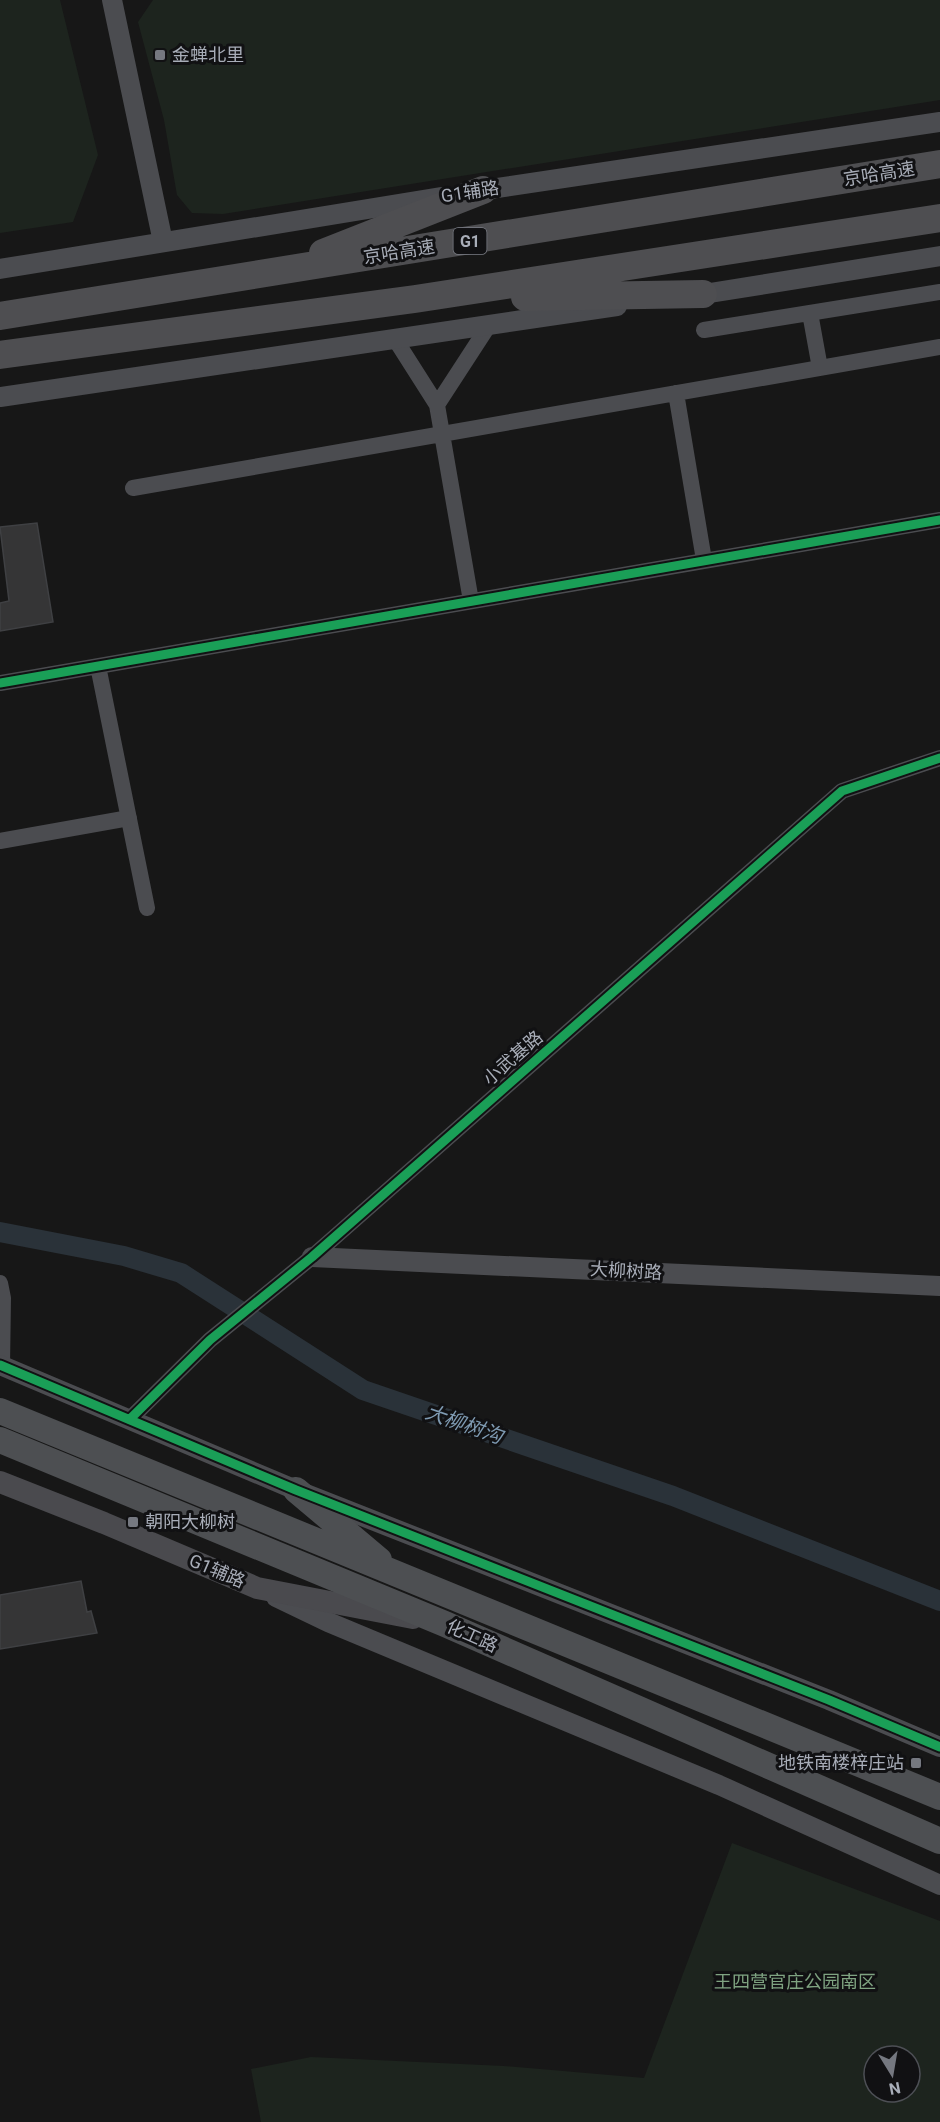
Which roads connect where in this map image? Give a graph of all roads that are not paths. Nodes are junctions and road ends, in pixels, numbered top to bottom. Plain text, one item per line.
1 (112, 0) edge
2 (940, 122) edge
3 (940, 164) edge
4 (483, 190) junction
5 (940, 218) edge
6 (163, 242) junction
7 (940, 256) edge
8 (0, 269) edge
9 (269, 274) junction
10 (940, 292) edge
11 (703, 294) junction
12 (415, 298) junction
13 (810, 313) junction
14 (0, 316) edge
15 (489, 325) junction
16 (705, 330) dead end
17 (395, 339) junction
18 (940, 347) edge
19 (1, 355) edge
20 (820, 368) junction
21 (676, 393) junction
22 (0, 397) edge
23 (437, 405) junction
24 (442, 434) junction
25 (133, 488) dead end
26 (940, 520) edge
27 (704, 560) junction
28 (471, 601) junction
29 (98, 666) junction
30 (0, 683) edge
31 (940, 758) edge
32 (129, 818) junction
33 (0, 841) edge
34 (147, 908) dead end
35 (312, 1257) junction
36 (0, 1283) edge
37 (940, 1286) edge
38 (1, 1366) edge
39 (0, 1411) edge
40 (130, 1419) junction
41 (0, 1440) edge
42 (0, 1482) edge
43 (296, 1490) junction
44 (398, 1575) junction
45 (257, 1588) junction
46 (445, 1624) junction
47 (940, 1747) edge
48 (940, 1797) edge
49 (940, 1841) edge
50 (940, 1885) edge

1 - 6 street
2 - 4 street, G1辅路
3 - 9 highway, 京哈高速 / G1
4 - 6 street, G1辅路
4 - 9 highway
5 - 12 highway
6 - 8 street, G1辅路
7 - 11 street
9 - 14 highway, 京哈高速 / G1
10 - 13 street
11 - 12 highway
11 - 15 street
12 - 19 highway
13 - 16 street
13 - 20 street
15 - 17 street
15 - 23 street
17 - 22 street
17 - 23 street
18 - 20 street
20 - 21 street
21 - 24 street
21 - 27 street
23 - 24 street
24 - 25 street
24 - 28 street
26 - 27 street
27 - 28 street
28 - 29 street
29 - 30 street
29 - 32 street
31 - 35 street, 小武基路
32 - 33 street
32 - 34 street
35 - 37 street, 大柳树路
35 - 40 street, 小武基路
36 - 38 street
38 - 40 street
39 - 44 main road, 化工路
40 - 43 street
41 - 46 main road, 化工路
42 - 45 main road, G1辅路
43 - 44 main road
43 - 47 street
44 - 48 main road, 化工路
45 - 46 main road, G1辅路
45 - 50 street
46 - 49 main road, 化工路

